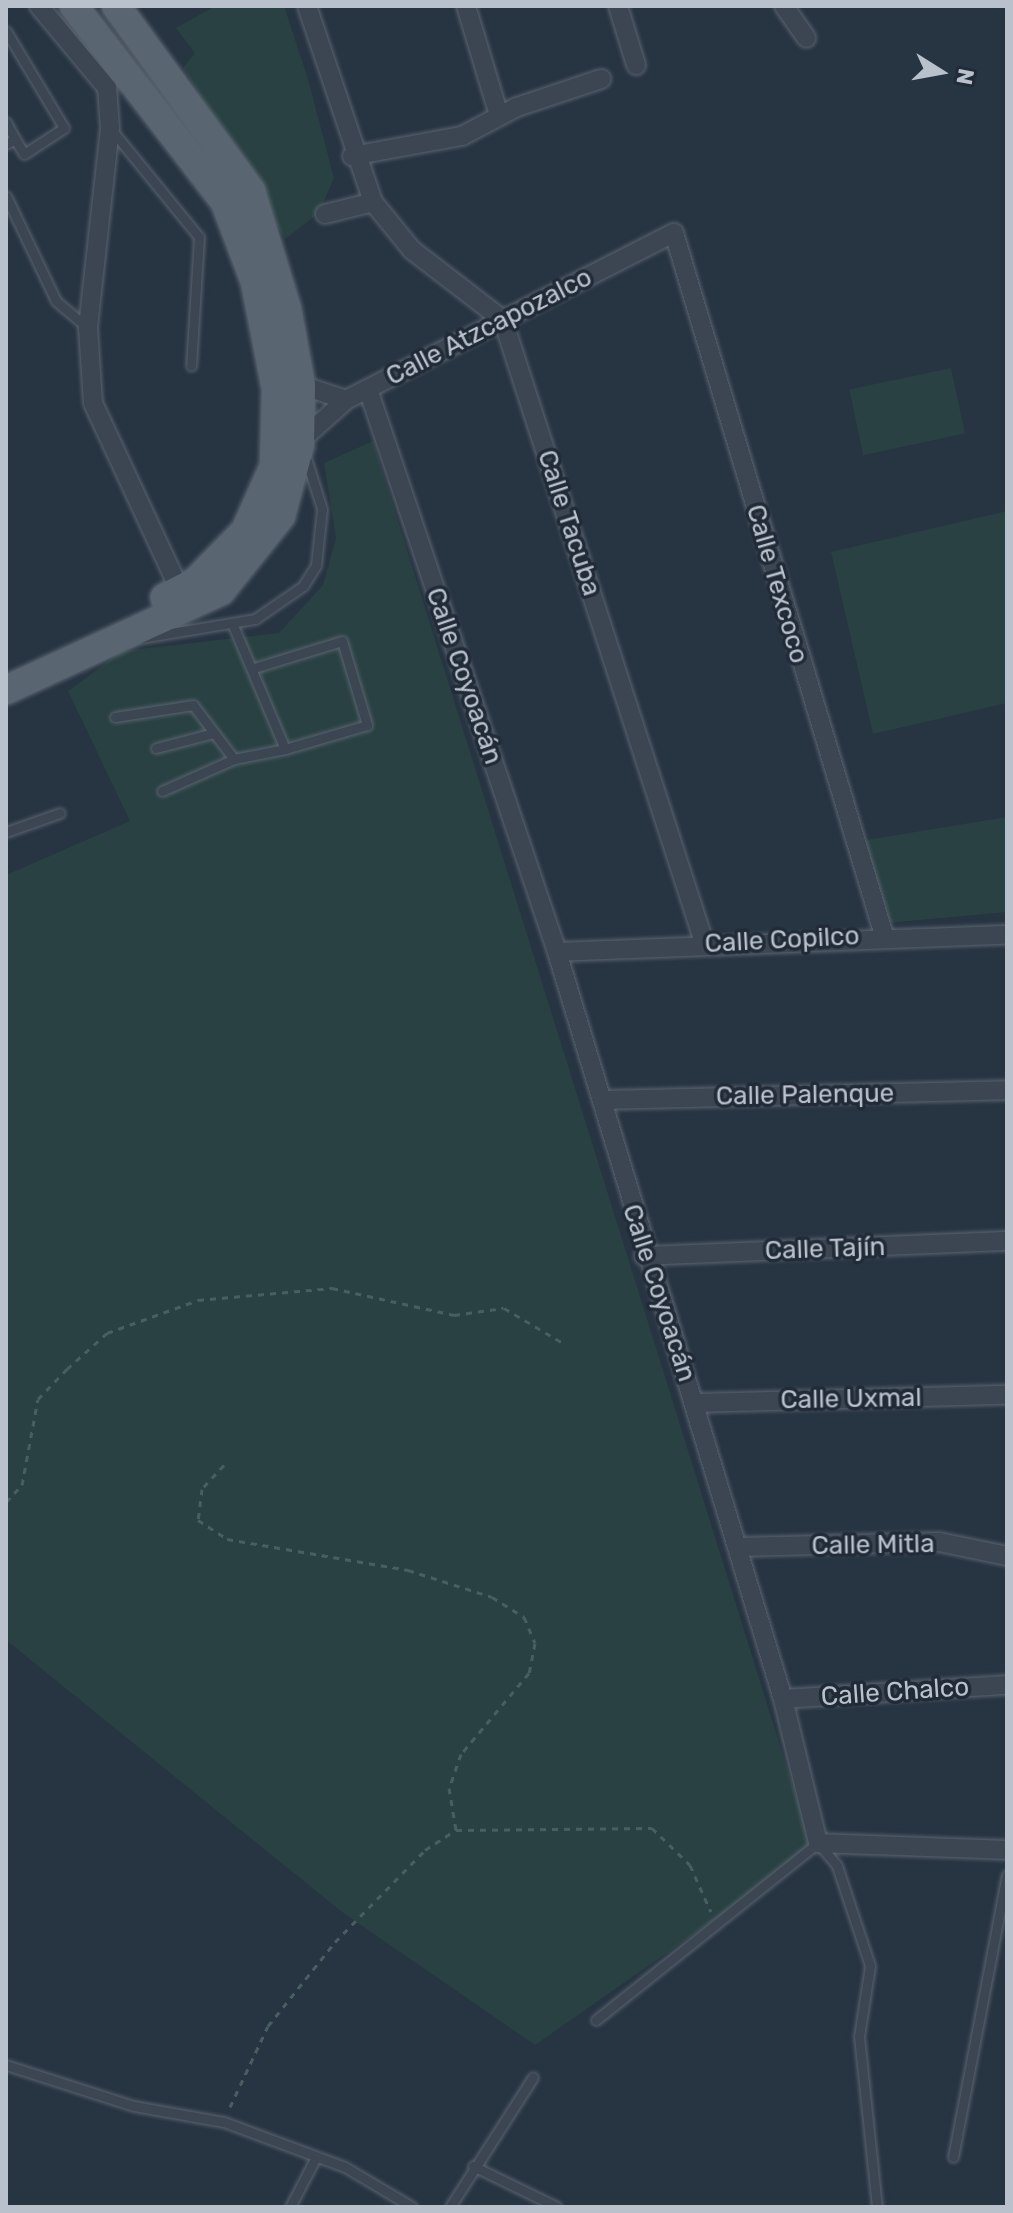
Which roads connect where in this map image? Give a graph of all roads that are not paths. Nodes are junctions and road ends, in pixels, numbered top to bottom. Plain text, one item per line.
1 (39, 6) edge
2 (74, 6) edge
3 (116, 6) edge
4 (307, 6) edge
5 (466, 6) edge
6 (618, 6) edge
7 (784, 6) edge
8 (6, 31) edge
9 (806, 38) dead end
10 (636, 65) dead end
11 (601, 79) dead end
12 (499, 115) junction
13 (6, 122) edge
14 (110, 128) junction
15 (10, 142) edge
16 (352, 156) junction
17 (6, 196) edge
18 (373, 202) junction
19 (325, 214) dead end
20 (674, 233) joint
21 (503, 320) junction
22 (88, 328) junction
23 (191, 366) dead end
24 (301, 385) junction
25 (368, 389) junction
26 (346, 400) junction
27 (300, 443) junction
28 (184, 598) junction
29 (233, 625) junction
30 (200, 632) junction
31 (114, 637) junction
32 (254, 668) junction
33 (6, 674) edge
34 (6, 690) edge
35 (115, 717) dead end
36 (214, 733) junction
37 (156, 748) dead end
38 (285, 749) junction
39 (234, 759) junction
40 (162, 791) dead end
41 (60, 813) dead end
42 (6, 832) edge
43 (884, 935) junction
44 (1007, 935) edge
45 (705, 945) junction
46 (557, 952) junction
47 (1007, 1090) edge
48 (602, 1100) junction
49 (1007, 1241) edge
50 (644, 1256) junction
51 (1007, 1395) edge
52 (695, 1403) junction
53 (737, 1547) junction
54 (1007, 1556) edge
55 (1007, 1685) edge
56 (783, 1699) junction
57 (818, 1843) junction
58 (1007, 1850) edge
59 (1007, 1875) edge
60 (596, 2020) dead end
61 (6, 2065) edge
62 (533, 2077) dead end
63 (316, 2157) junction
64 (953, 2157) dead end
65 (473, 2166) junction
66 (290, 2207) edge
67 (412, 2207) edge
68 (450, 2207) edge
69 (557, 2207) edge
70 (877, 2207) edge

1 - 14 street
2 - 28 main road
3 - 24 main road
4 - 16 street
5 - 12 street
6 - 10 street
7 - 9 street
8 - 15 lane
11 - 12 street
12 - 16 street
13 - 15 lane
14 - 22 street
14 - 23 lane
16 - 18 street
17 - 22 lane
18 - 19 street
18 - 21 street
20 - 21 street, Calle Atzcapozalco
20 - 43 street, Calle Texcoco
21 - 25 street, Calle Atzcapozalco
21 - 45 street, Calle Tacuba
22 - 28 street
24 - 26 street
24 - 27 main road
25 - 26 street, Calle Atzcapozalco
25 - 46 street, Calle Coyoacán
26 - 27 street, Calle Atzcapozalco
27 - 28 main road
27 - 29 lane
28 - 30 lane
28 - 31 main road
28 - 33 main road
29 - 30 lane
29 - 32 lane
30 - 31 lane
31 - 34 main road
32 - 38 lane
32 - 38 lane
35 - 36 lane
36 - 37 lane
36 - 39 lane
38 - 39 lane
39 - 40 lane
41 - 42 lane
43 - 44 street, Calle Copilco
43 - 45 street, Calle Copilco
45 - 46 street, Calle Copilco
46 - 48 street, Calle Coyoacán
47 - 48 street, Calle Palenque
48 - 50 street, Calle Coyoacán
49 - 50 street, Calle Tajín
50 - 52 street, Calle Coyoacán
51 - 52 street, Calle Uxmal
52 - 53 street, Calle Coyoacán
53 - 54 street, Calle Mitla
53 - 56 street, Calle Coyoacán
55 - 56 street, Calle Chalco
56 - 57 street, Calle Coyoacán
57 - 58 street
57 - 60 lane
57 - 70 lane, Calle Coyoacán
59 - 64 lane
61 - 63 lane
62 - 65 lane
63 - 66 lane
63 - 67 lane
65 - 68 lane
65 - 69 lane

